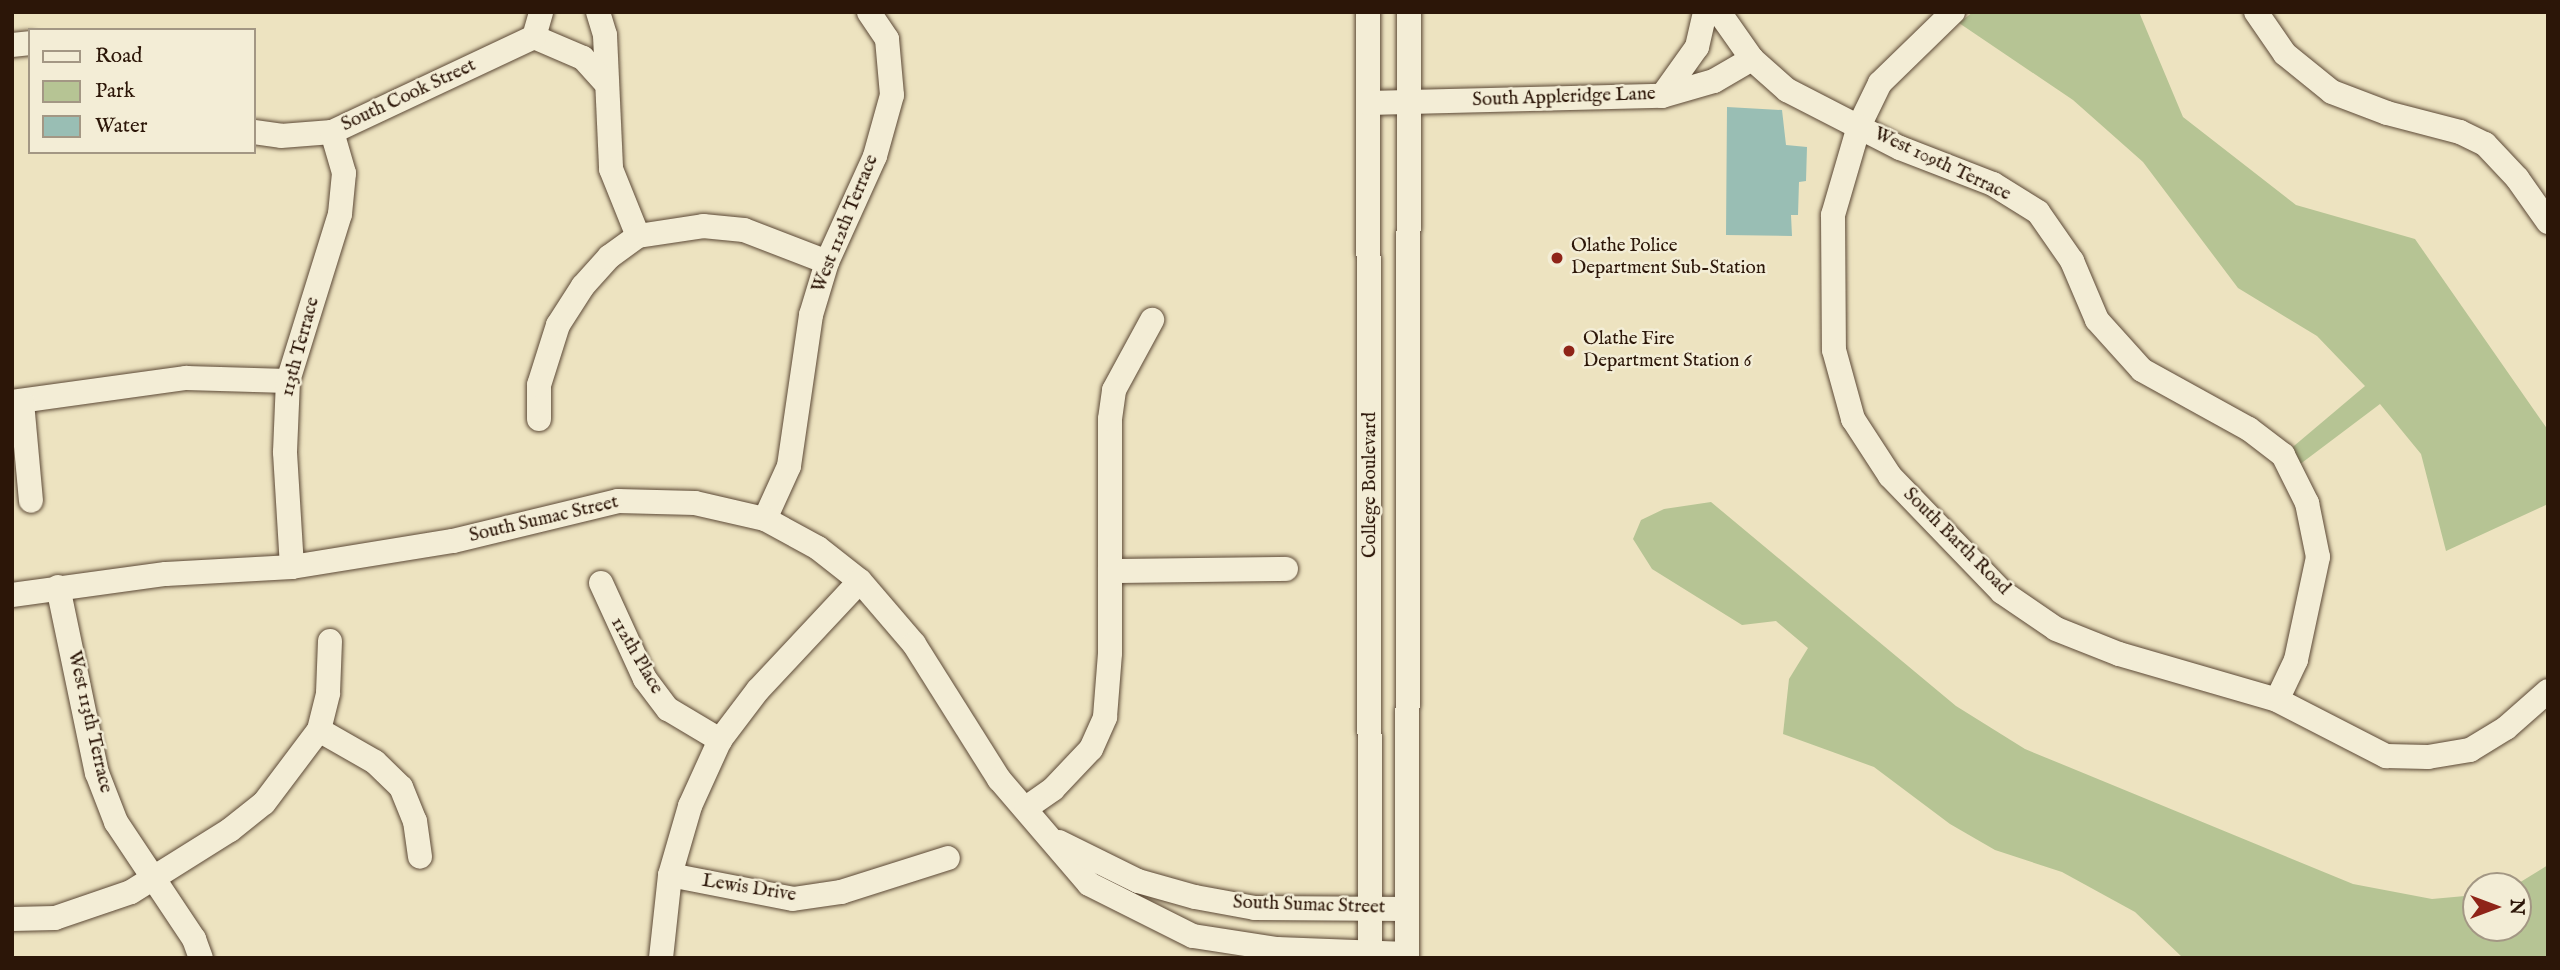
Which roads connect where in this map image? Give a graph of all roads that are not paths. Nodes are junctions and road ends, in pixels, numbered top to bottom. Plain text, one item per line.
1 (541, 12) edge
2 (598, 12) edge
3 (869, 12) edge
4 (1368, 12) edge
5 (1409, 12) edge
6 (1705, 12) edge
7 (1719, 12) edge
8 (1953, 12) edge
9 (2256, 12) edge
10 (534, 37) junction
11 (1752, 59) junction
12 (604, 81) junction
13 (1662, 96) junction
14 (1368, 103) junction
15 (1409, 103) junction
16 (1859, 126) junction
17 (256, 131) edge
18 (332, 132) junction
19 (2548, 222) edge
20 (638, 236) junction
21 (827, 262) junction
22 (1153, 320) dead end
23 (288, 380) junction
24 (17, 402) edge
25 (539, 418) dead end
26 (31, 502) dead end
27 (765, 519) junction
28 (292, 567) junction
29 (1286, 569) dead end
30 (1110, 571) junction
31 (860, 581) junction
32 (601, 583) dead end
33 (58, 587) junction
34 (12, 595) edge
35 (330, 641) dead end
36 (2548, 691) edge
37 (2277, 700) junction
38 (319, 730) junction
39 (720, 740) junction
40 (1026, 808) junction
41 (1055, 841) junction
42 (420, 857) dead end
43 (948, 858) dead end
44 (670, 875) junction
45 (153, 880) junction
46 (1407, 909) junction
47 (1370, 910) junction
48 (12, 919) edge
49 (1370, 956) edge
50 (1407, 956) edge
51 (201, 958) edge
52 (661, 958) edge

1 - 10 street
2 - 12 street
3 - 21 street, West 112th Terrace
4 - 14 street, College Boulevard
5 - 15 street, College Boulevard
6 - 13 street
7 - 11 street, West 109th Terrace
8 - 16 street
9 - 19 street
10 - 12 street
10 - 18 street, South Cook Street
11 - 13 street, South Appleridge Lane
11 - 16 street, West 109th Terrace
12 - 20 street
13 - 15 street, South Appleridge Lane
14 - 15 street, South Appleridge Lane
14 - 47 street, College Boulevard
15 - 46 street, College Boulevard
16 - 37 street, West 109th Terrace
16 - 37 street, South Barth Road
17 - 18 street, South Cook Street
18 - 23 street, 113th Terrace
20 - 21 street
20 - 25 street
21 - 27 street, West 112th Terrace
22 - 30 street
23 - 24 street
23 - 28 street, 113th Terrace
24 - 26 street
27 - 28 street, South Sumac Street
27 - 31 street, South Sumac Street
28 - 33 street, South Sumac Street
29 - 30 street
30 - 40 street
31 - 39 street
31 - 40 street, South Sumac Street
32 - 39 street, 112th Place
33 - 34 street, South Sumac Street
33 - 45 street, West 113th Terrace
35 - 38 street
36 - 37 street, South Barth Road
38 - 42 street
38 - 45 street
39 - 44 street
40 - 41 street, South Sumac Street
41 - 47 street, South Sumac Street
41 - 49 street, South Sumac Street
43 - 44 street, Lewis Drive
44 - 52 street
45 - 48 street
45 - 51 street, West 113th Terrace
46 - 47 street, South Sumac Street
46 - 50 street, College Boulevard
47 - 49 street, College Boulevard
49 - 50 street, South Sumac Street

